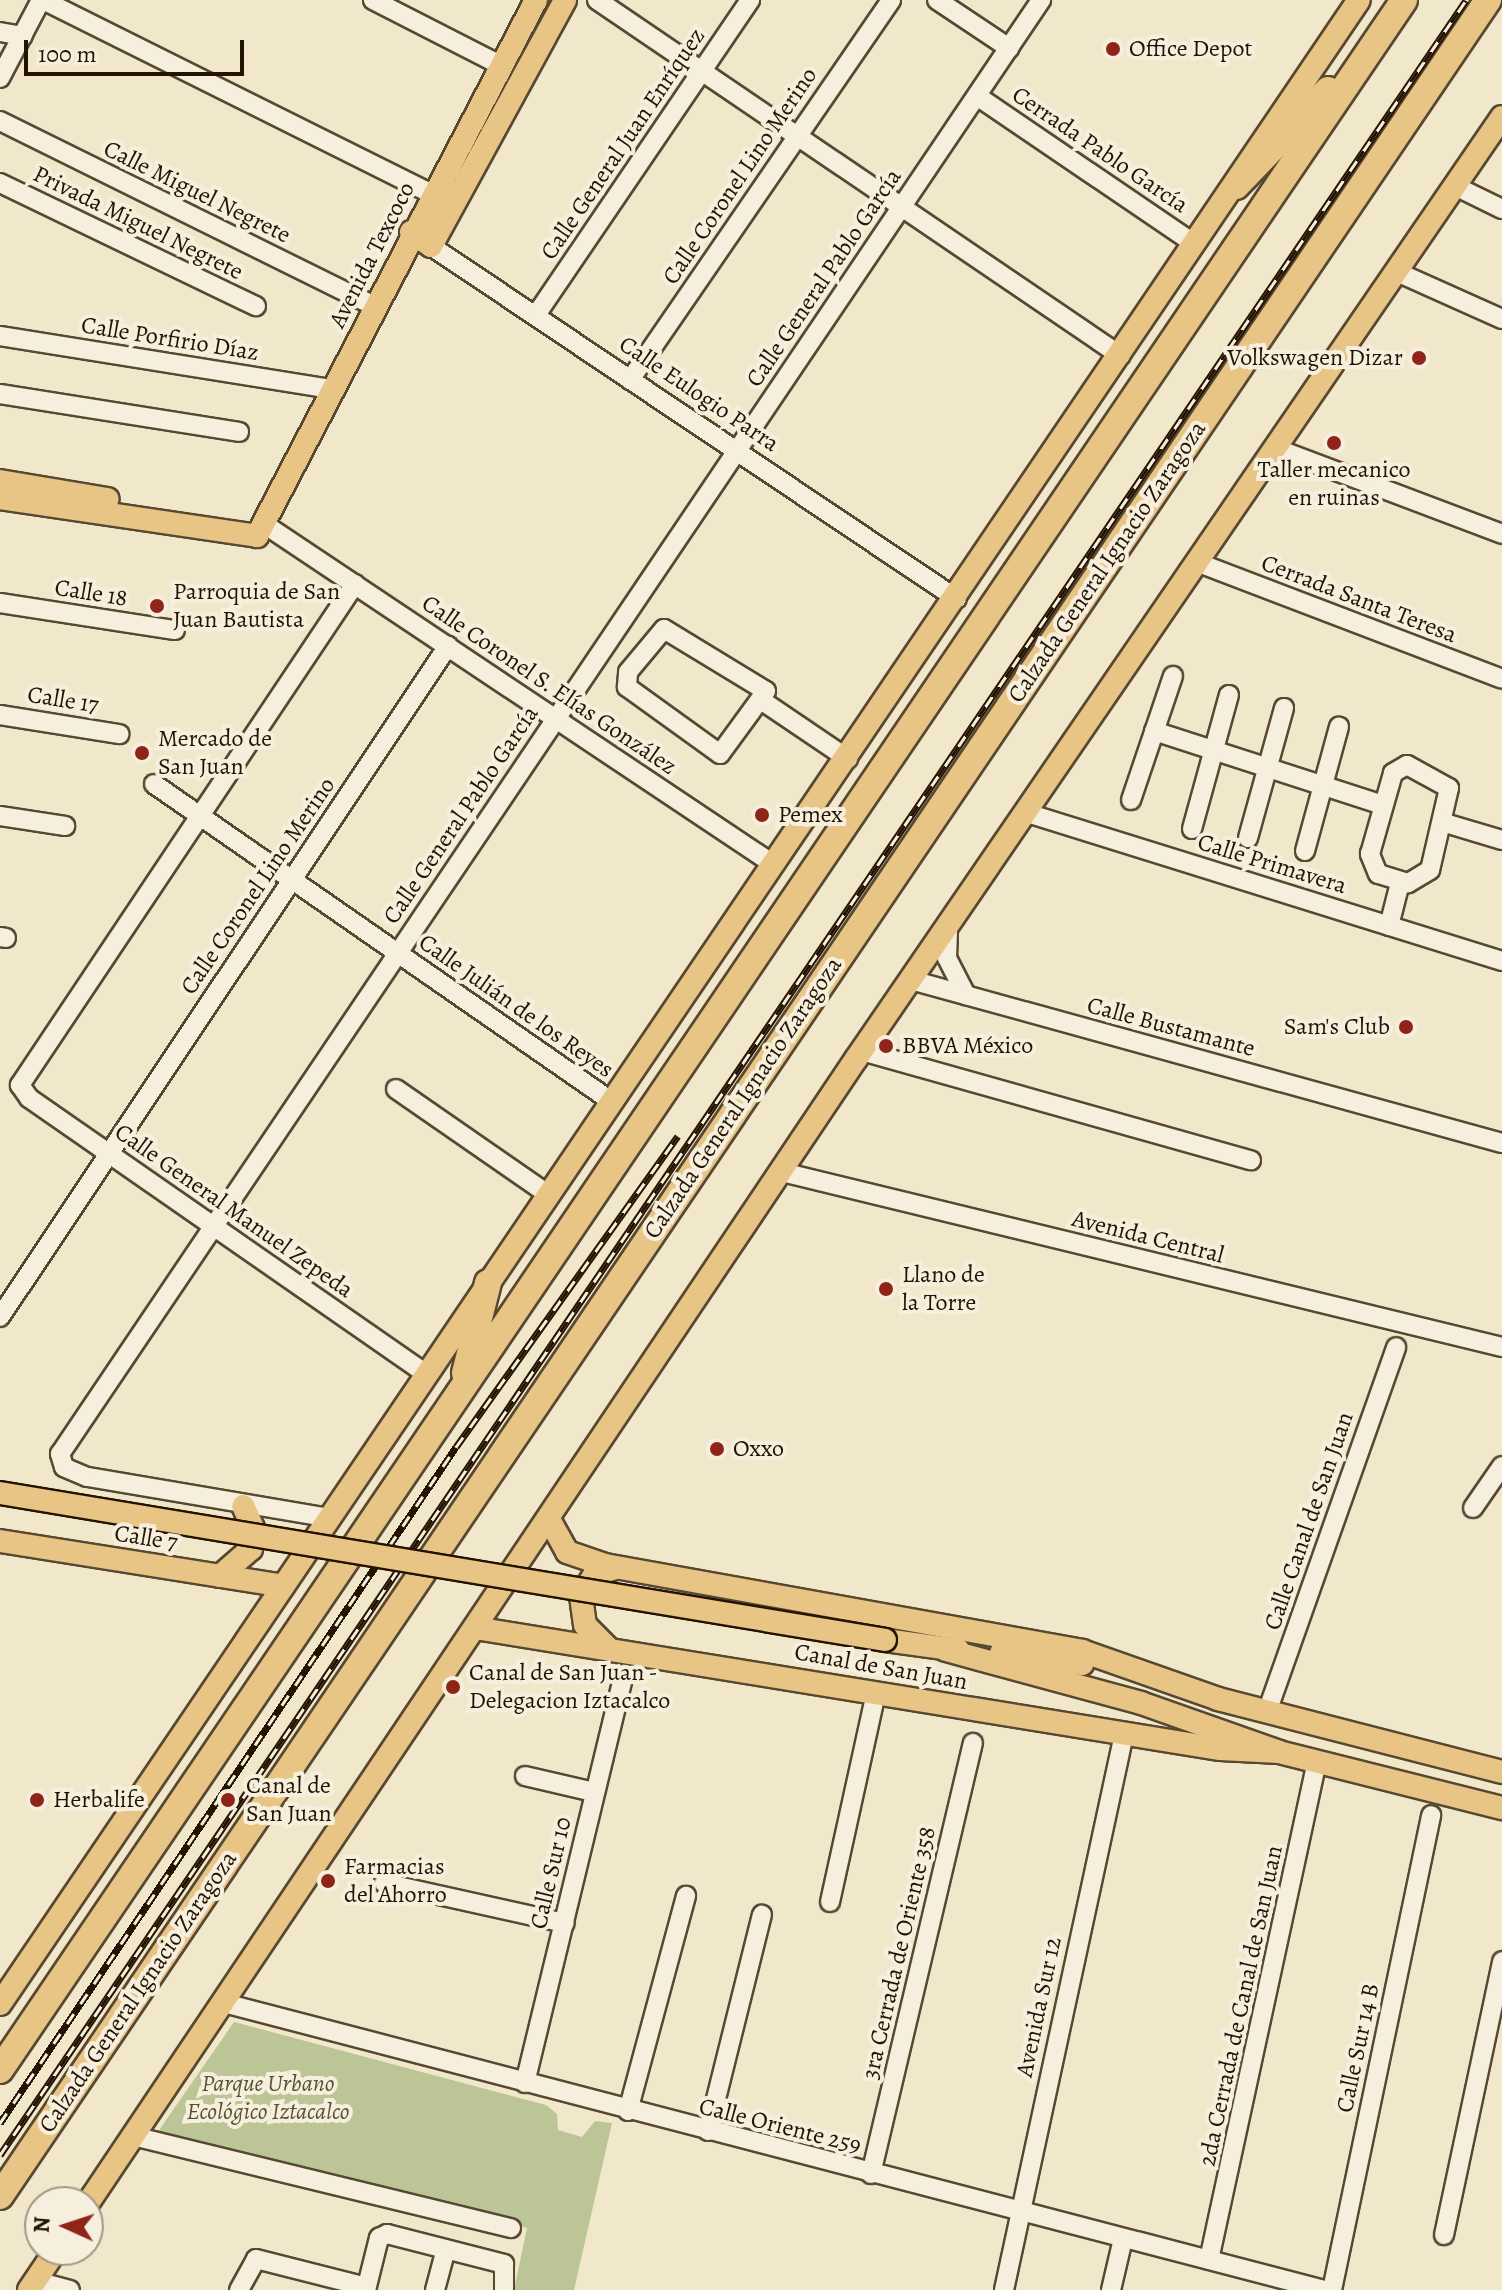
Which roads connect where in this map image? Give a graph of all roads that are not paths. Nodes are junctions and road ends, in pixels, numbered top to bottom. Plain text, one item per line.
1 (42, 0) edge
2 (373, 0) edge
3 (536, 0) edge
4 (565, 0) edge
5 (750, 0) edge
6 (891, 0) edge
7 (937, 0) edge
8 (1041, 0) edge
9 (1359, 0) edge
10 (1404, 0) edge
11 (1488, 0) edge
12 (604, 2) edge
13 (0, 32) edge
14 (23, 36) junction
15 (1378, 39) junction
16 (1009, 48) junction
17 (502, 66) junction
18 (701, 73) junction
19 (0, 78) edge
20 (977, 96) junction
21 (1502, 117) edge
22 (0, 121) edge
23 (795, 136) junction
24 (446, 168) junction
25 (0, 183) edge
26 (464, 183) junction
27 (1236, 186) junction
28 (1455, 186) junction
29 (432, 194) junction
30 (900, 208) junction
31 (1502, 209) edge
32 (411, 232) junction
33 (1195, 244) junction
34 (431, 246) junction
35 (1397, 272) junction
36 (373, 305) junction
37 (256, 306) dead end
38 (536, 315) junction
39 (1502, 319) edge
40 (0, 336) edge
41 (1121, 356) junction
42 (630, 380) junction
43 (332, 389) junction
44 (0, 394) edge
45 (239, 432) dead end
46 (1275, 448) junction
47 (736, 450) junction
48 (0, 481) edge
49 (0, 498) edge
50 (260, 530) junction
51 (1502, 534) edge
52 (1199, 563) junction
53 (355, 584) junction
54 (957, 599) junction
55 (0, 603) edge
56 (175, 630) dead end
57 (448, 646) junction
58 (1173, 676) dead end
59 (1502, 679) edge
60 (1229, 695) dead end
61 (761, 700) junction
62 (1284, 708) dead end
63 (0, 715) edge
64 (556, 717) junction
65 (1339, 727) dead end
66 (1154, 731) junction
67 (119, 734) dead end
68 (1214, 749) junction
69 (848, 759) junction
70 (1267, 765) junction
71 (154, 784) dead end
72 (1322, 785) junction
73 (1131, 800) dead end
74 (1383, 805) junction
75 (1027, 813) junction
76 (197, 814) junction
77 (0, 816) edge
78 (1445, 823) junction
79 (65, 826) dead end
80 (1192, 829) dead end
81 (1248, 838) dead end
82 (1502, 840) edge
83 (1305, 851) dead end
84 (773, 864) junction
85 (290, 881) junction
86 (1400, 883) junction
87 (1389, 926) junction
88 (948, 930) junction
89 (397, 953) junction
90 (1502, 961) edge
91 (911, 980) junction
92 (966, 995) junction
93 (862, 1051) junction
94 (396, 1089) dead end
95 (611, 1101) junction
96 (1502, 1143) edge
97 (110, 1154) junction
98 (1251, 1160) dead end
99 (782, 1172) junction
100 (546, 1193) junction
101 (213, 1225) junction
102 (488, 1283) junction
103 (0, 1317) edge
104 (1396, 1347) dead end
105 (1502, 1347) edge
106 (425, 1373) junction
107 (460, 1392) junction
108 (60, 1460) joint
109 (1502, 1466) edge
110 (0, 1493) edge
111 (243, 1506) junction
112 (1473, 1508) dead end
113 (330, 1518) junction
114 (550, 1521) junction
115 (0, 1541) edge
116 (616, 1568) junction
117 (220, 1576) junction
118 (283, 1586) junction
119 (475, 1628) junction
120 (607, 1647) junction
121 (946, 1650) junction
122 (1126, 1671) junction
123 (624, 1674) dead end
124 (876, 1692) junction
125 (1267, 1712) junction
126 (1124, 1734) junction
127 (973, 1743) dead end
128 (1279, 1752) junction
129 (1317, 1761) junction
130 (1502, 1772) edge
131 (525, 1776) dead end
132 (594, 1792) junction
133 (1502, 1808) edge
134 (1431, 1815) dead end
135 (384, 1883) dead end
136 (686, 1896) dead end
137 (830, 1902) dead end
138 (762, 1915) dead end
139 (565, 1923) junction
140 (1502, 1961) edge
141 (9, 1977) edge
142 (45, 2003) junction
143 (224, 2003) junction
144 (0, 2004) edge
145 (0, 2041) edge
146 (0, 2070) edge
147 (525, 2083) junction
148 (628, 2111) junction
149 (708, 2131) junction
150 (133, 2136) junction
151 (871, 2174) junction
152 (99, 2186) edge
153 (0, 2196) edge
154 (1022, 2212) junction
155 (511, 2228) dead end
156 (1444, 2235) dead end
157 (1123, 2239) junction
158 (446, 2249) junction
159 (1209, 2260) junction
160 (45, 2266) edge
161 (305, 2281) edge
162 (32, 2285) edge
163 (1289, 2286) edge
164 (366, 2288) edge
165 (70, 2290) edge
166 (239, 2290) edge
167 (435, 2290) edge
168 (504, 2290) edge
169 (1004, 2290) edge
170 (1111, 2290) edge
171 (1324, 2290) edge
172 (1332, 2290) edge

1 - 14 street
1 - 29 street
2 - 17 street
3 - 17 main road, Avenida Texcoco
4 - 26 main road, Avenida Texcoco
5 - 18 street, Calle General Juan Enríquez
6 - 23 street, Calle Coronel Lino Merino
7 - 16 street
8 - 16 street, Calle General Pablo García
9 - 27 main road
10 - 15 highway
11 - 153 highway, Calzada General Ignacio Zaragoza
12 - 18 street
13 - 14 street
14 - 19 street
15 - 27 highway
15 - 107 highway
16 - 20 street, Calle General Pablo García
17 - 24 main road, Avenida Texcoco
18 - 23 street
18 - 38 street, Calle General Juan Enríquez
20 - 30 street, Calle General Pablo García
20 - 33 street, Cerrada Pablo García
21 - 28 main road
22 - 36 street, Calle Miguel Negrete
23 - 30 street
23 - 42 street, Calle Coronel Lino Merino
24 - 26 main road
24 - 29 main road, Avenida Texcoco
25 - 37 street, Privada Miguel Negrete
26 - 34 main road, Avenida Texcoco
27 - 33 main road
28 - 31 street
28 - 35 main road
29 - 32 main road, Avenida Texcoco
30 - 41 street
30 - 47 street, Calle General Pablo García
32 - 34 main road, Calle Eulogio Parra
32 - 36 main road, Avenida Texcoco
33 - 41 main road
34 - 38 street, Calle Eulogio Parra
35 - 39 street
35 - 46 main road
36 - 43 main road, Avenida Texcoco
38 - 42 street, Calle Eulogio Parra
40 - 43 street, Calle Porfirio Díaz
41 - 54 main road
42 - 47 street, Calle Eulogio Parra
43 - 50 main road, Avenida Texcoco
44 - 45 street
46 - 51 street
46 - 52 main road
47 - 54 street, Calle Eulogio Parra
47 - 64 street, Calle General Pablo García
48 - 50 main road
49 - 50 main road
50 - 53 street, Calle Coronel S. Elías González
52 - 59 street, Cerrada Santa Teresa
52 - 75 main road
53 - 57 street, Calle Coronel S. Elías González
53 - 76 street
54 - 69 main road
55 - 56 street, Calle 18
57 - 64 street, Calle Coronel S. Elías González
57 - 85 street, Calle Coronel Lino Merino
58 - 66 street
60 - 68 street
61 - 61 street
61 - 69 street
62 - 70 street
63 - 67 street, Calle 17
64 - 84 street, Calle Coronel S. Elías González
64 - 89 street, Calle General Pablo García
65 - 72 street
66 - 68 street
66 - 73 street
68 - 70 street
68 - 80 street
69 - 84 main road
70 - 72 street
70 - 81 street
71 - 76 street, Calle Julián de los Reyes
72 - 74 street
72 - 83 street
74 - 78 street
74 - 86 street
75 - 87 street, Calle Primavera
75 - 88 main road
76 - 85 street, Calle Julián de los Reyes
76 - 97 street, Calle General Manuel Zepeda
77 - 79 street
78 - 82 street
78 - 86 street
84 - 95 main road
85 - 89 street, Calle Julián de los Reyes
85 - 97 street, Calle Coronel Lino Merino
86 - 87 street
87 - 90 street, Calle Primavera
88 - 91 main road
88 - 92 street
89 - 95 street, Calle Julián de los Reyes
89 - 101 street, Calle General Pablo García
91 - 92 street, Calle Bustamante
91 - 93 main road
92 - 96 street, Calle Bustamante
93 - 98 street
93 - 99 main road
94 - 100 street
95 - 100 main road
97 - 101 street, Calle General Manuel Zepeda
97 - 103 street, Calle Coronel Lino Merino
99 - 105 street, Avenida Central
99 - 114 main road
100 - 102 main road
101 - 106 street, Calle General Manuel Zepeda
101 - 108 street, Calle General Pablo García
102 - 106 main road
102 - 107 highway
104 - 125 street, Calle Canal de San Juan
106 - 113 main road
107 - 142 highway
108 - 111 street, Calle 7
109 - 112 street
110 - 121 main road, Canal de San Juan, bridge
111 - 113 street, Calle 7
111 - 117 main road
113 - 118 main road
114 - 116 main road, Canal de San Juan
114 - 119 main road
115 - 117 main road, Calle 7
116 - 120 main road
116 - 122 main road, Canal de San Juan
117 - 118 main road, Calle 7
118 - 141 main road
119 - 120 main road, Canal de San Juan
119 - 143 main road
120 - 124 main road, Canal de San Juan
121 - 122 main road, Canal de San Juan
121 - 128 main road, Canal de San Juan
122 - 125 main road, Canal de San Juan
123 - 132 street, Calle Sur 10
124 - 126 main road, Canal de San Juan
124 - 137 street
125 - 130 main road, Canal de San Juan
126 - 128 main road, Canal de San Juan
126 - 154 street, Avenida Sur 12
127 - 151 street, 3ra Cerrada de Oriente 358
128 - 129 main road, Canal de San Juan
129 - 133 main road, Canal de San Juan
129 - 159 street, 2da Cerrada de Canal de San Juan
131 - 132 street
132 - 139 street, Calle Sur 10
134 - 172 street, Calle Sur 14 B
135 - 139 street
136 - 148 street
138 - 149 street
139 - 147 street, Calle Sur 10
140 - 156 street
141 - 144 main road
142 - 145 highway
142 - 146 highway
143 - 147 street, Calle Oriente 259
143 - 150 main road
147 - 148 street, Calle Oriente 259
148 - 149 street, Calle Oriente 259
149 - 151 street, Calle Oriente 259
150 - 152 main road
150 - 155 street
151 - 154 street, Calle Oriente 259
154 - 157 street, Calle Oriente 259
154 - 169 street, Avenida Sur 12
157 - 159 street, Calle Oriente 259
157 - 170 street
158 - 164 street
158 - 167 street
158 - 168 street
159 - 163 street, Calle Oriente 259
160 - 162 main road
161 - 164 street
161 - 166 street
162 - 165 street
163 - 171 street, Calle Oriente 259

